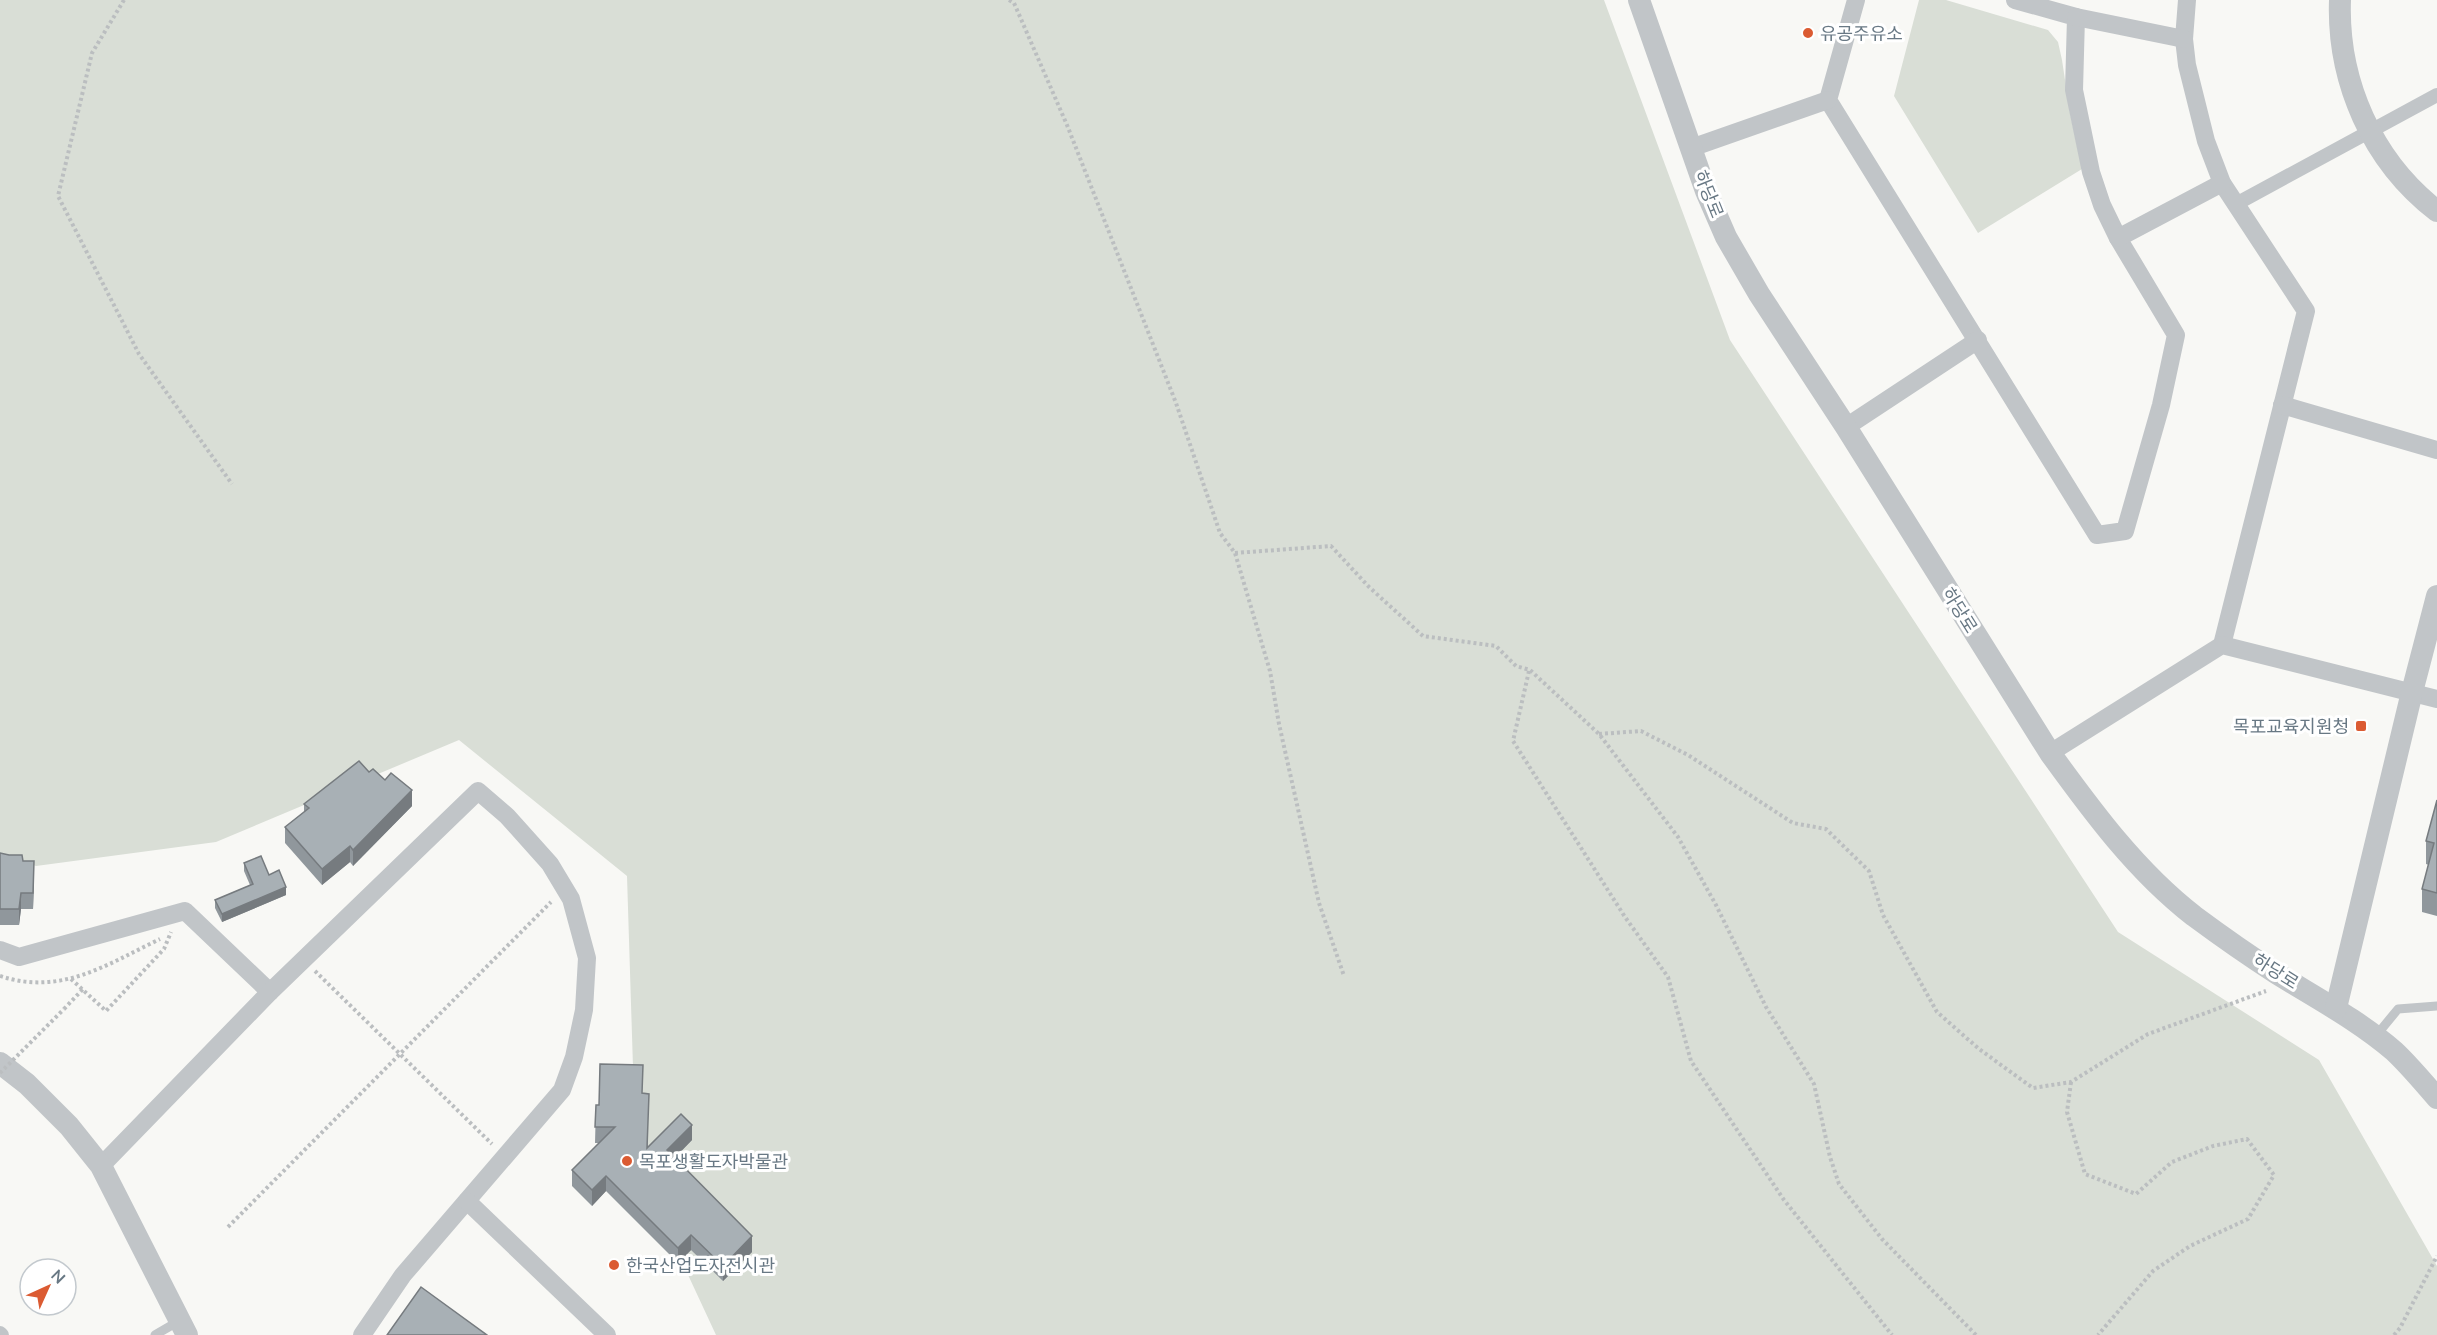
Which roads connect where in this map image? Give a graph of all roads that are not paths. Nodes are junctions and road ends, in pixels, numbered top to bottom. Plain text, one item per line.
1 (1639, 0) edge
2 (1856, 0) edge
3 (2015, 0) edge
4 (2187, 0) edge
5 (2340, 0) edge
6 (2076, 18) junction
7 (2184, 39) junction
8 (2437, 95) edge
9 (1828, 100) junction
10 (2370, 132) junction
11 (1691, 148) junction
12 (2222, 183) junction
13 (2236, 204) junction
14 (2437, 211) edge
15 (2118, 238) junction
16 (1978, 340) junction
17 (2282, 405) junction
18 (1846, 427) junction
19 (2437, 450) edge
20 (2437, 597) edge
21 (2222, 645) junction
22 (2412, 692) junction
23 (2437, 699) edge
24 (2050, 753) junction
25 (0, 950) edge
26 (270, 992) junction
27 (2437, 1006) edge
28 (2336, 1008) junction
29 (2375, 1037) junction
30 (0, 1063) edge
31 (2437, 1098) edge
32 (101, 1166) junction
33 (467, 1201) junction
34 (183, 1328) edge
35 (155, 1335) edge
36 (362, 1335) edge
37 (607, 1335) edge

1 - 11 street, 하당로
2 - 9 street
3 - 6 street
4 - 7 street
5 - 10 street
6 - 7 street
6 - 15 street
7 - 12 street
8 - 10 street
9 - 11 street
9 - 16 street
10 - 13 street
10 - 14 street
11 - 18 street, 하당로
12 - 13 street
12 - 15 street
13 - 17 street
15 - 16 street
16 - 18 street
17 - 19 street
17 - 21 street
18 - 24 street, 하당로
20 - 22 street
21 - 22 street
21 - 24 street
22 - 23 street
22 - 28 street
24 - 28 street, 하당로
25 - 26 street
26 - 32 street
26 - 33 street
27 - 29 lane
28 - 29 street, 하당로
29 - 31 street, 하당로
30 - 32 street
32 - 34 street
33 - 36 street
33 - 37 street
34 - 35 lane

